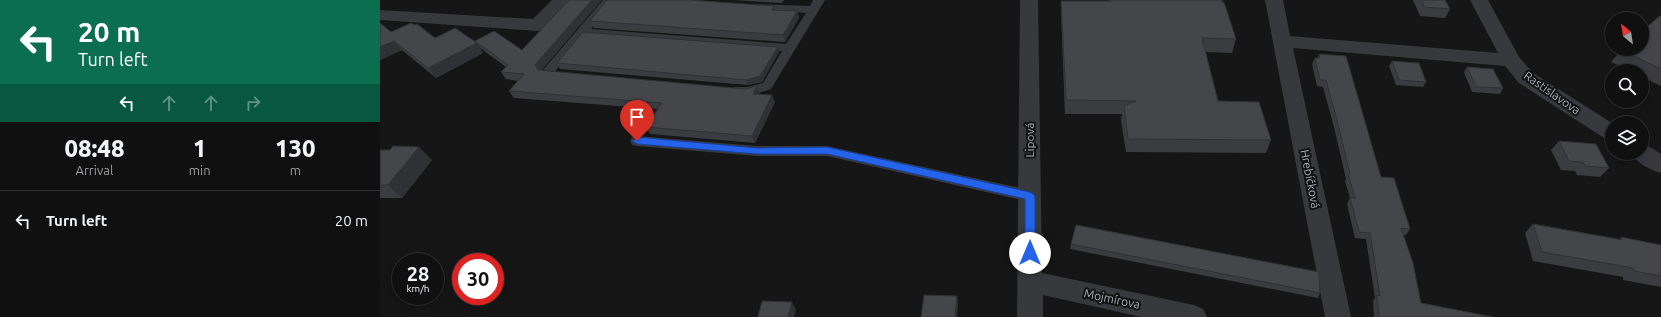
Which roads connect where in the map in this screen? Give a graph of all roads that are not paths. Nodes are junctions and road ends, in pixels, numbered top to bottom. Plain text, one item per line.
1 (562, 0) edge
2 (609, 0) edge
3 (1029, 0) edge
4 (1274, 0) edge
5 (1479, 0) edge
6 (742, 5) edge
7 (816, 5) edge
8 (380, 15) edge
9 (582, 32) junction
10 (1282, 41) junction
11 (790, 48) junction
12 (1511, 60) junction
13 (563, 74) edge
14 (725, 89) edge
15 (1605, 129) edge
16 (637, 141) dead end
17 (1649, 157) edge
18 (1661, 165) edge
19 (1030, 196) junction
20 (1030, 281) junction
21 (1030, 317) edge
22 (1194, 317) edge
23 (1338, 317) edge

1 - 8 street
2 - 9 lane
3 - 19 street, Lipová
4 - 10 street, Hrebíčková
5 - 12 street, Rastislavova
6 - 7 lane
7 - 11 lane
9 - 11 lane
9 - 13 lane
10 - 12 street
10 - 23 street, Hrebíčková
11 - 14 lane
12 - 15 street, Rastislavova
16 - 19 lane
17 - 18 street
19 - 20 street, Lipová
20 - 21 street, Lipová
20 - 22 street, Mojmírova

